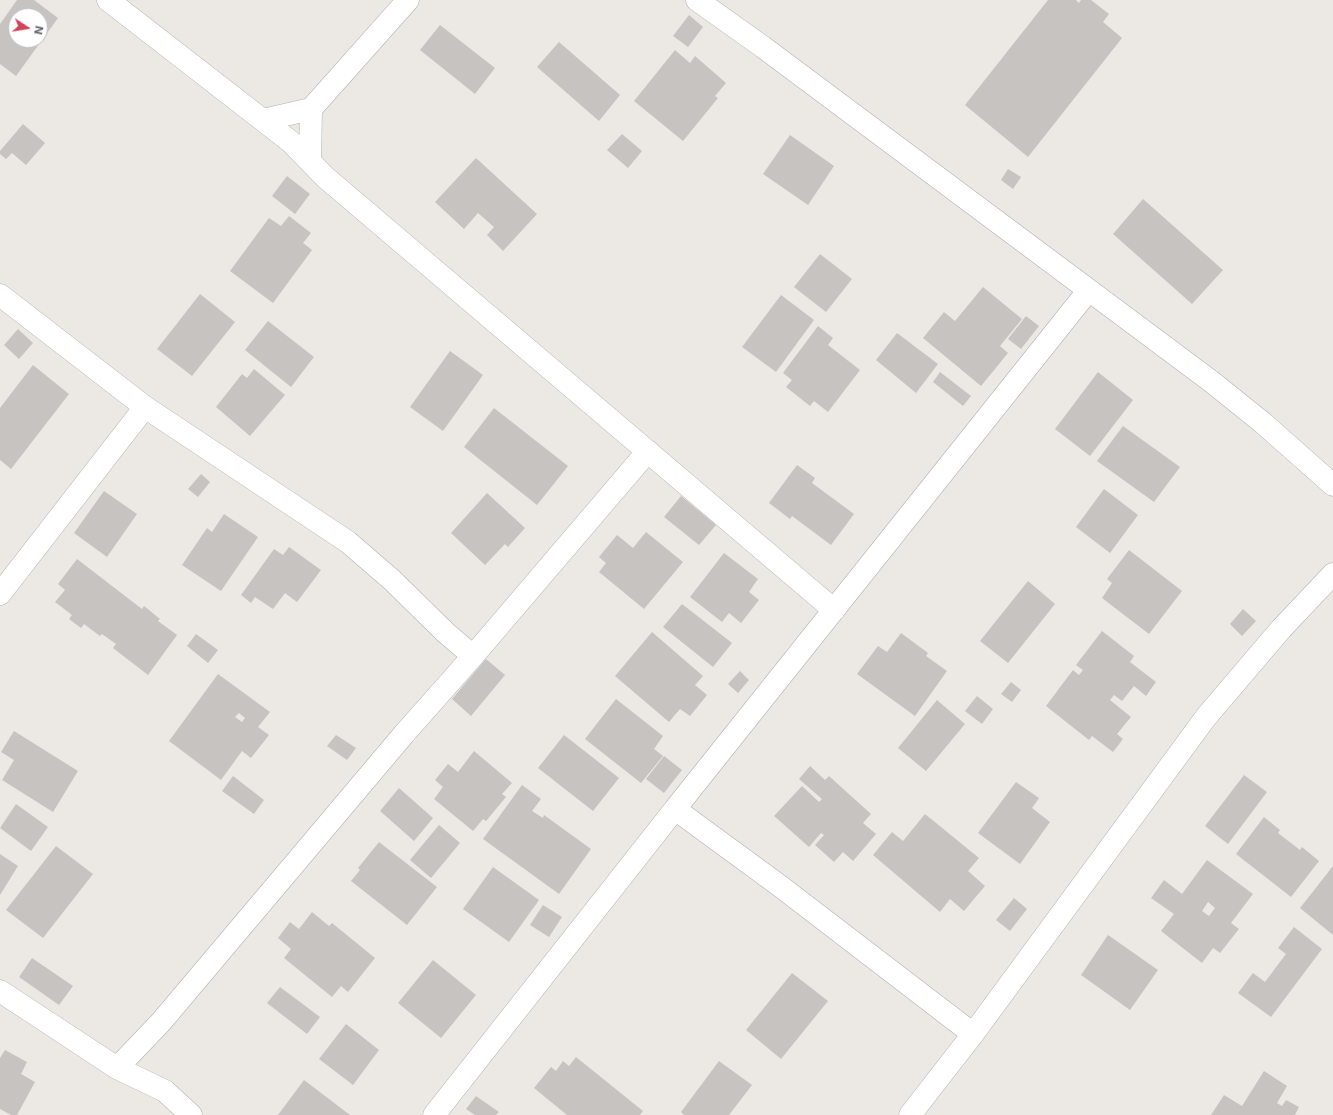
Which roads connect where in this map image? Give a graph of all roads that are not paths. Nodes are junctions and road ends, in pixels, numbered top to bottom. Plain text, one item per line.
1 (108, 0) edge
2 (408, 0) edge
3 (696, 0) edge
4 (311, 109) junction
5 (263, 120) junction
6 (310, 161) junction
7 (1088, 291) junction
8 (0, 295) edge
9 (145, 407) junction
10 (648, 451) junction
11 (1333, 484) edge
12 (1333, 574) edge
13 (0, 594) edge
14 (834, 610) junction
15 (473, 656) junction
16 (675, 809) junction
17 (0, 991) edge
18 (973, 1034) junction
19 (117, 1068) junction
20 (191, 1115) edge
21 (434, 1115) edge
22 (910, 1115) edge

1 - 5 street
2 - 4 street
3 - 7 street
4 - 5 street
4 - 6 street
5 - 6 street
6 - 10 street
7 - 11 street
7 - 14 street
8 - 9 street
9 - 13 street
9 - 15 street
10 - 14 street
10 - 15 street
12 - 18 street
14 - 16 street
15 - 19 street
16 - 18 street
16 - 21 street
17 - 19 street
18 - 22 street
19 - 20 street

